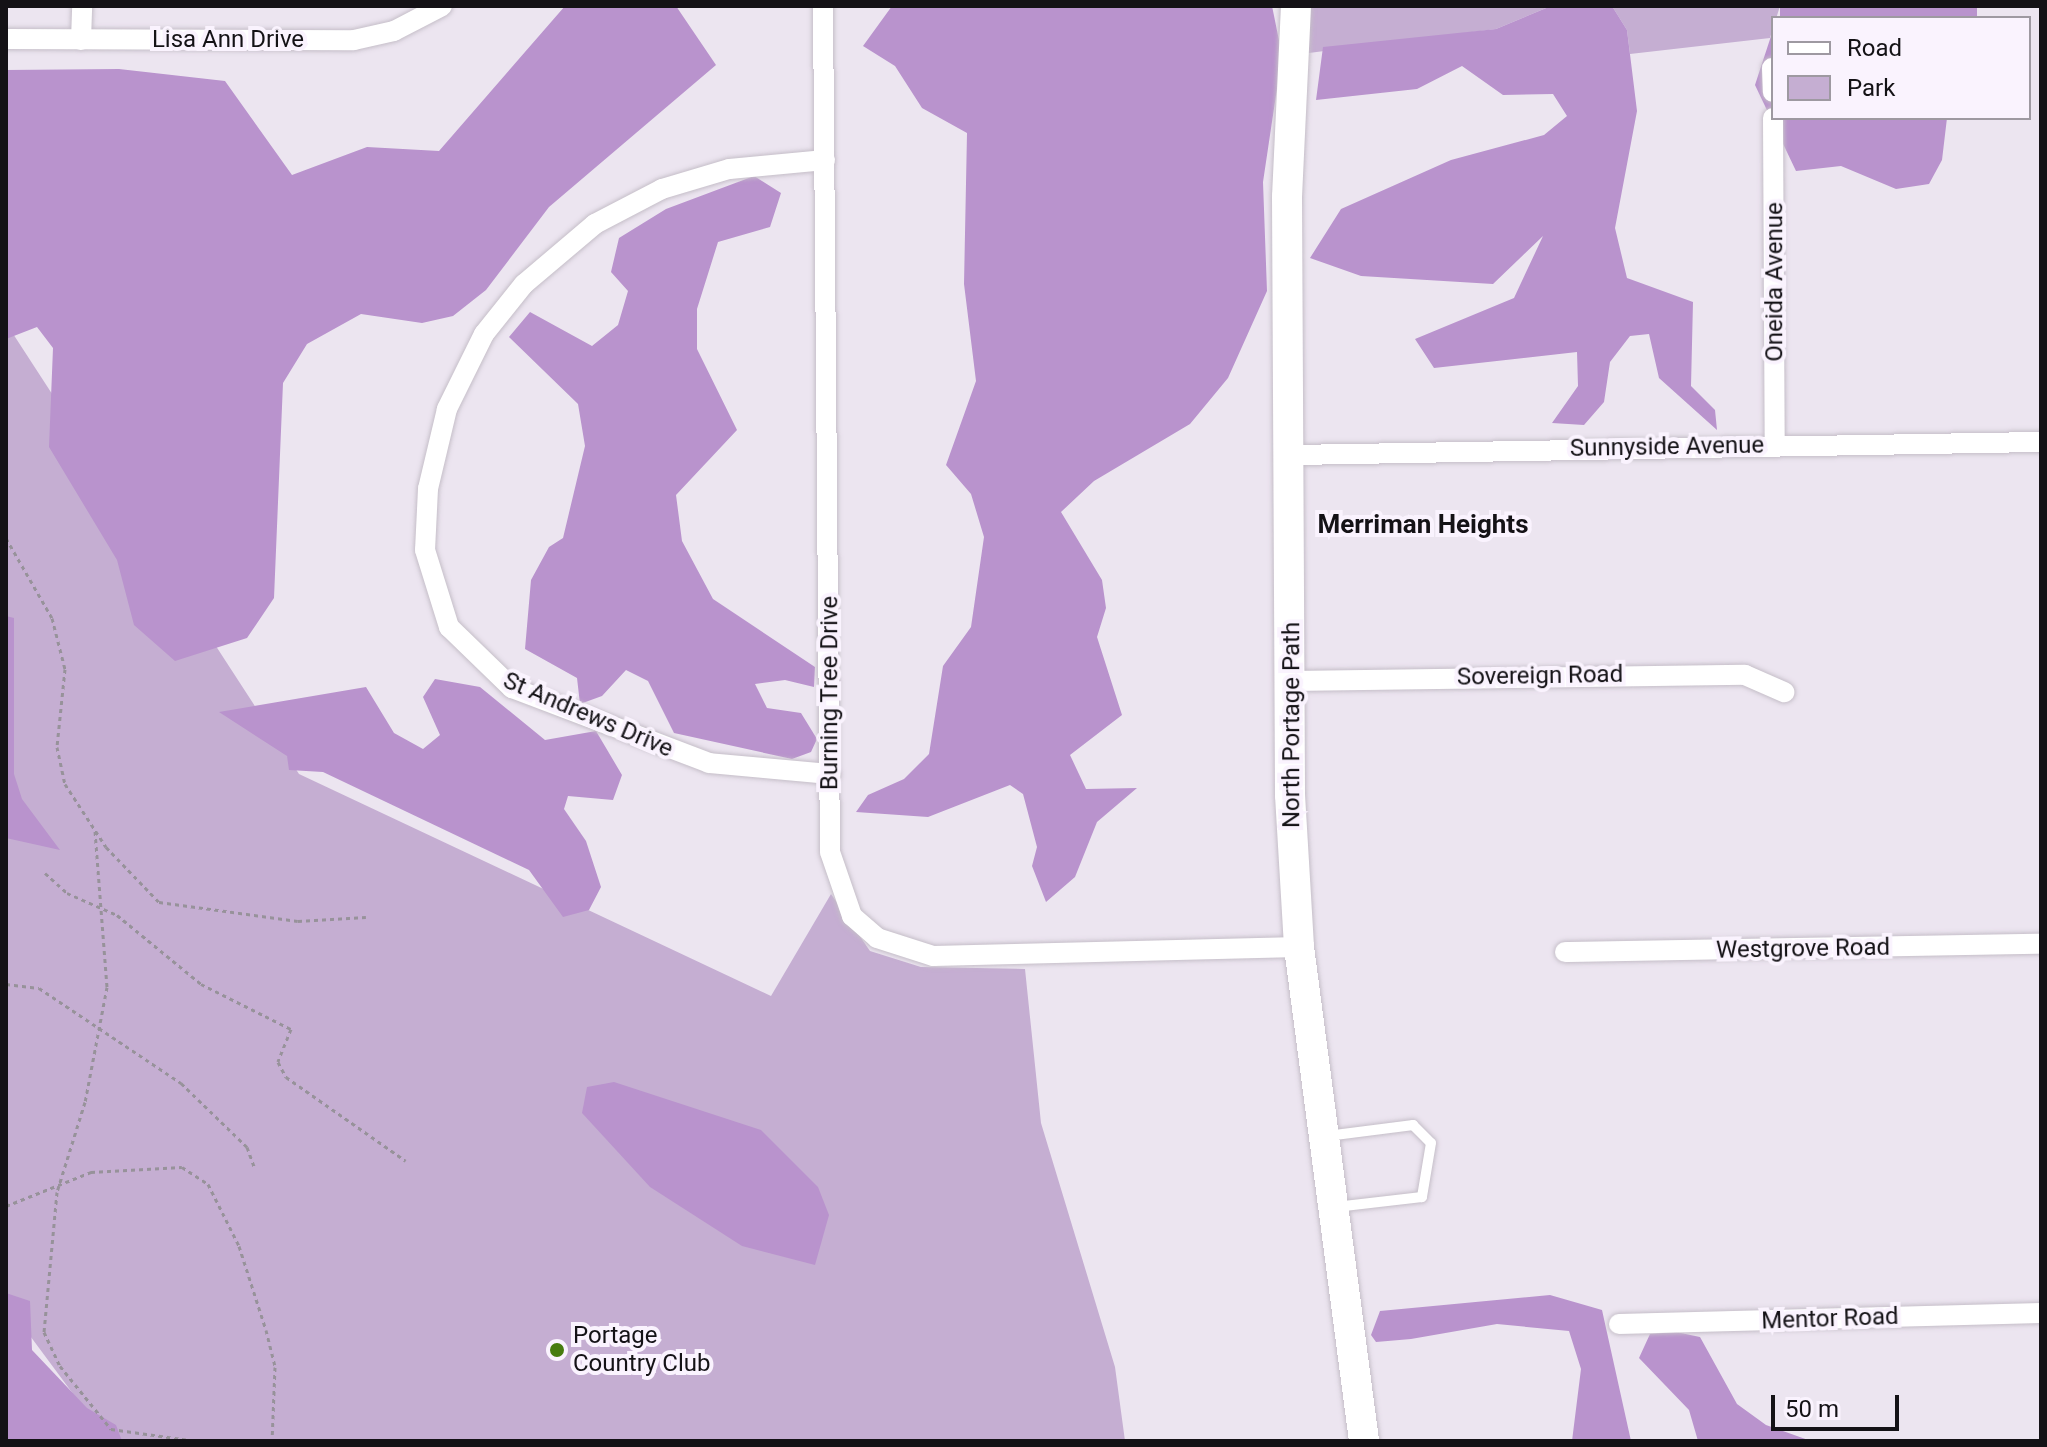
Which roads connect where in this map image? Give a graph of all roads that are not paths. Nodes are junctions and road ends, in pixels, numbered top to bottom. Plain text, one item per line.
1 (82, 6) edge
2 (442, 6) edge
3 (823, 6) edge
4 (1296, 6) edge
5 (6, 39) edge
6 (81, 40) junction
7 (1773, 120) edge
8 (825, 160) junction
9 (2041, 442) edge
10 (1775, 446) junction
11 (1293, 455) junction
12 (1292, 681) junction
13 (1784, 692) dead end
14 (831, 774) junction
15 (2041, 944) edge
16 (1299, 947) junction
17 (1565, 952) dead end
18 (1327, 1136) junction
19 (1335, 1208) junction
20 (2041, 1313) edge
21 (1619, 1324) dead end
22 (1364, 1441) edge

1 - 6 street
2 - 6 street, Lisa Ann Drive
3 - 8 street, Burning Tree Drive
4 - 11 main road, North Portage Path
5 - 6 street, Lisa Ann Drive
7 - 10 street, Oneida Avenue
8 - 14 street, Burning Tree Drive
8 - 14 street, St Andrews Drive
9 - 10 street, Sunnyside Avenue
10 - 11 street, Sunnyside Avenue
11 - 12 main road, North Portage Path
12 - 13 street, Sovereign Road
12 - 16 main road, North Portage Path
14 - 16 street, Burning Tree Drive
15 - 17 street, Westgrove Road
16 - 18 main road, North Portage Path
18 - 19 main road, North Portage Path
18 - 19 lane
19 - 22 main road, North Portage Path
20 - 21 street, Mentor Road

